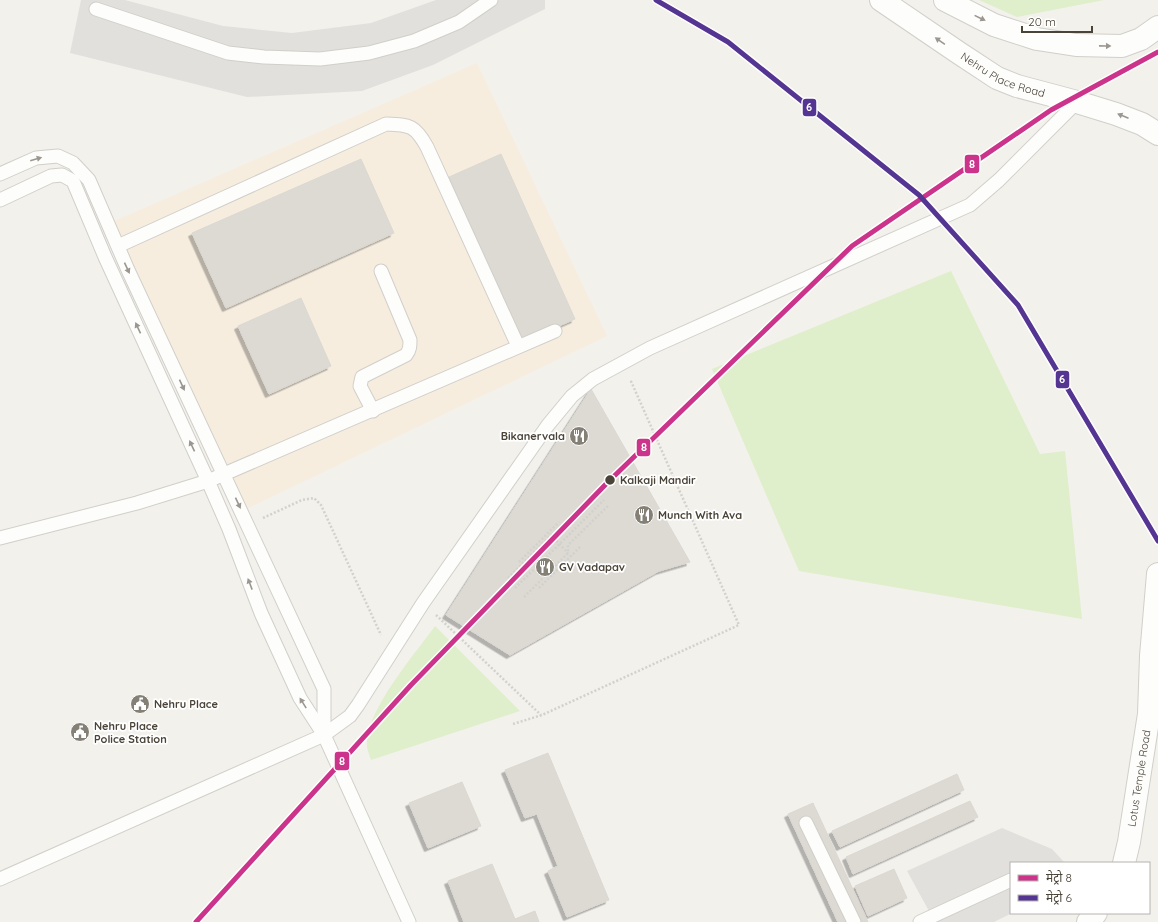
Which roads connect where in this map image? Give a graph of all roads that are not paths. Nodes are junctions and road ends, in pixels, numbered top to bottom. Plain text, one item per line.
1 (491, 0) edge
2 (881, 0) edge
3 (945, 0) edge
4 (96, 9) dead end
5 (1158, 28) edge
6 (1078, 102) junction
7 (1158, 134) edge
8 (0, 174) edge
9 (0, 200) edge
10 (118, 246) junction
11 (381, 271) dead end
12 (555, 331) dead end
13 (518, 346) junction
14 (373, 410) junction
15 (224, 475) junction
16 (208, 482) junction
17 (0, 538) edge
18 (1158, 574) edge
19 (1154, 717) edge
20 (324, 735) junction
21 (806, 823) dead end
22 (1124, 862) edge
23 (0, 879) edge
24 (1010, 880) edge
25 (1095, 914) edge
26 (409, 922) edge
27 (854, 922) edge
28 (920, 922) edge
29 (1088, 922) edge

1 - 4 lane
6 -> 2 street, Nehru Place Road
3 -> 5 street
7 -> 6 street, Nehru Place Road
6 - 20 lane
8 -> 10 lane
16 -> 9 lane
10 - 13 lane
10 -> 15 lane
11 - 14 lane
12 - 13 lane
13 - 14 lane
14 - 15 lane
15 - 16 lane
15 -> 20 lane
16 - 17 lane
20 -> 16 lane
18 - 19 street, Lotus Temple Road
19 - 22 street, Lotus Temple Road
20 - 23 lane
20 - 26 lane
21 - 27 lane
24 - 28 lane
25 - 29 street

